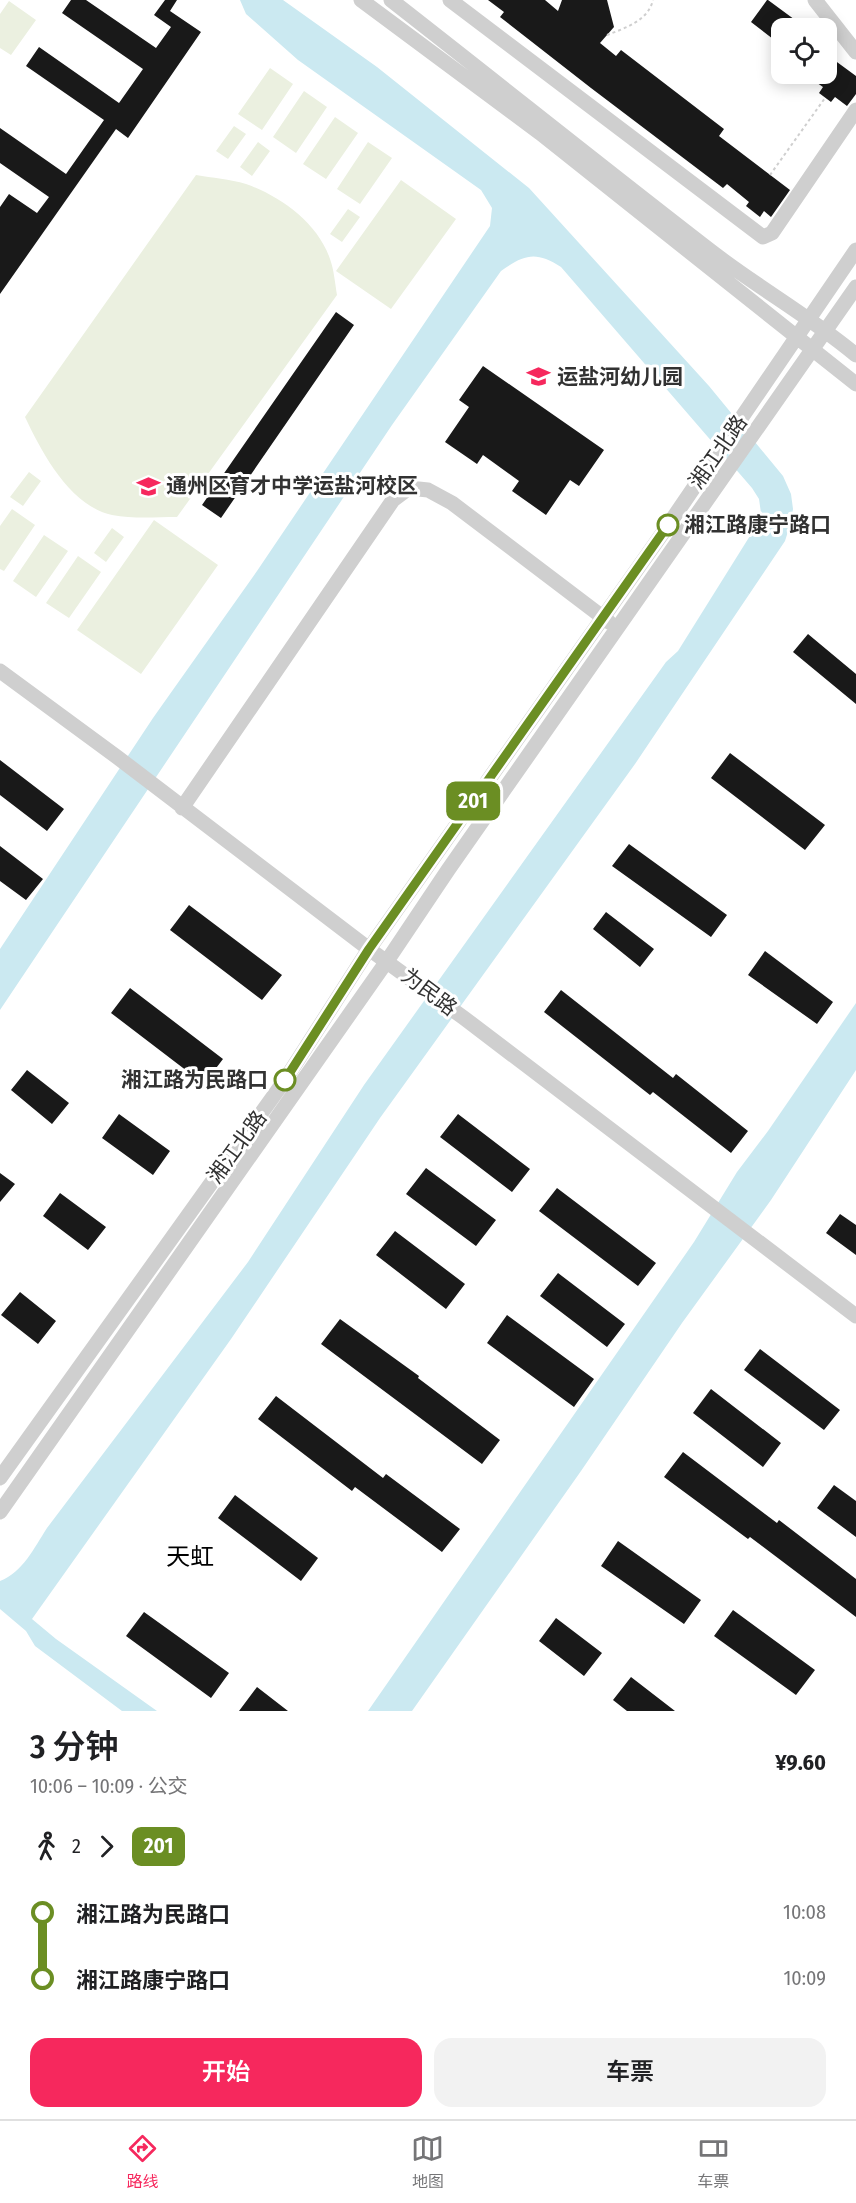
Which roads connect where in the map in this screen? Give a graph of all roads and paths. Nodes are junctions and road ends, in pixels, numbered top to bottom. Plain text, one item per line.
1 (361, 0) edge
2 (391, 0) edge
3 (450, 0) edge
4 (653, 0) edge
5 (815, 0) edge
6 (607, 35) dead end
7 (856, 52) edge
8 (825, 98) dead end
9 (856, 110) edge
10 (770, 175) dead end
11 (856, 250) edge
12 (856, 287) edge
13 (809, 318) junction
14 (826, 330) junction
15 (797, 337) junction
16 (812, 350) junction
17 (856, 355) edge
18 (856, 384) edge
19 (603, 618) junction
20 (618, 630) junction
21 (0, 671) edge
22 (182, 807) junction
23 (369, 949) junction
24 (387, 961) junction
25 (856, 1316) edge
26 (0, 1478) edge
27 (0, 1512) edge

1 - 15 street
2 - 13 street
3 - 9 street
4 - 6 path
5 - 7 street
8 - 10 path
11 - 13 street, 湘江北路
12 - 14 street, 湘江北路
13 - 14 street
13 - 15 street, 湘江北路
14 - 16 street, 湘江北路
14 - 17 street
15 - 16 street
15 - 19 street, 湘江北路
16 - 18 street
16 - 20 street, 湘江北路
19 - 20 street
19 - 22 street
19 - 23 street, 湘江北路
20 - 24 street, 湘江北路
21 - 22 street, 为民路
22 - 23 street, 为民路
23 - 24 street, 为民路
23 - 26 street, 湘江北路
24 - 25 street, 为民路
24 - 27 street, 湘江北路

